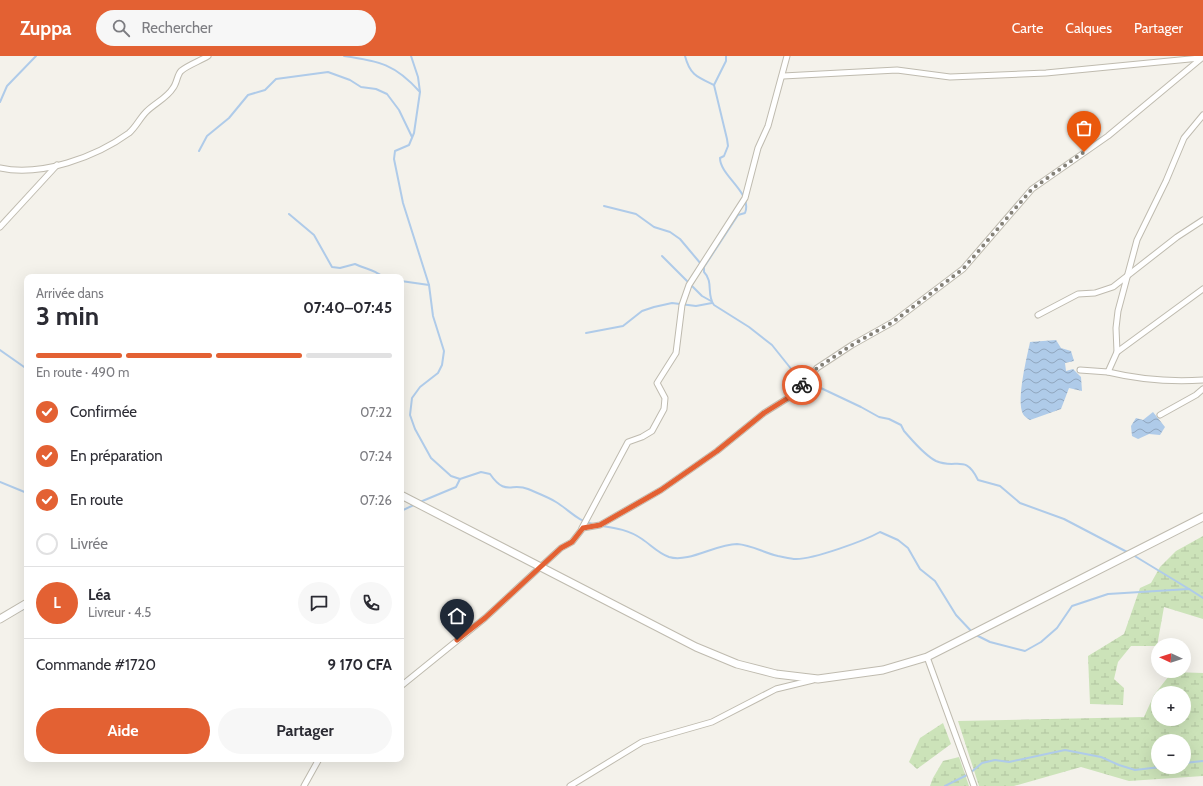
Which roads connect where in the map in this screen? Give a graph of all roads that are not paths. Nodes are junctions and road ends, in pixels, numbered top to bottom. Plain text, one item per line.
1 (208, 56) edge
2 (787, 56) edge
3 (1203, 57) edge
4 (783, 76) junction
5 (1203, 115) edge
6 (57, 165) junction
7 (0, 168) edge
8 (1203, 220) edge
9 (0, 227) edge
10 (1128, 276) junction
11 (1203, 289) edge
12 (1038, 315) dead end
13 (1117, 352) junction
14 (1080, 370) dead end
15 (1108, 372) junction
16 (1203, 380) edge
17 (1203, 389) edge
18 (1160, 415) dead end
19 (404, 497) edge
20 (1203, 517) edge
21 (582, 529) junction
22 (541, 568) junction
23 (24, 605) edge
24 (0, 619) edge
25 (927, 657) junction
26 (818, 679) junction
27 (404, 684) edge
28 (317, 762) edge
29 (304, 786) edge
30 (570, 786) edge
31 (974, 786) edge

1 - 6 street
2 - 4 street
3 - 4 street
3 - 21 street
4 - 21 street
5 - 10 street
6 - 7 street
6 - 9 street
8 - 10 street
10 - 12 street
10 - 13 street
11 - 13 street
13 - 15 street
14 - 15 street
15 - 16 street
17 - 18 street
19 - 22 street
20 - 25 street
21 - 22 street
22 - 26 street
22 - 27 street
23 - 24 street
25 - 26 street
25 - 31 street
26 - 30 street
28 - 29 street

